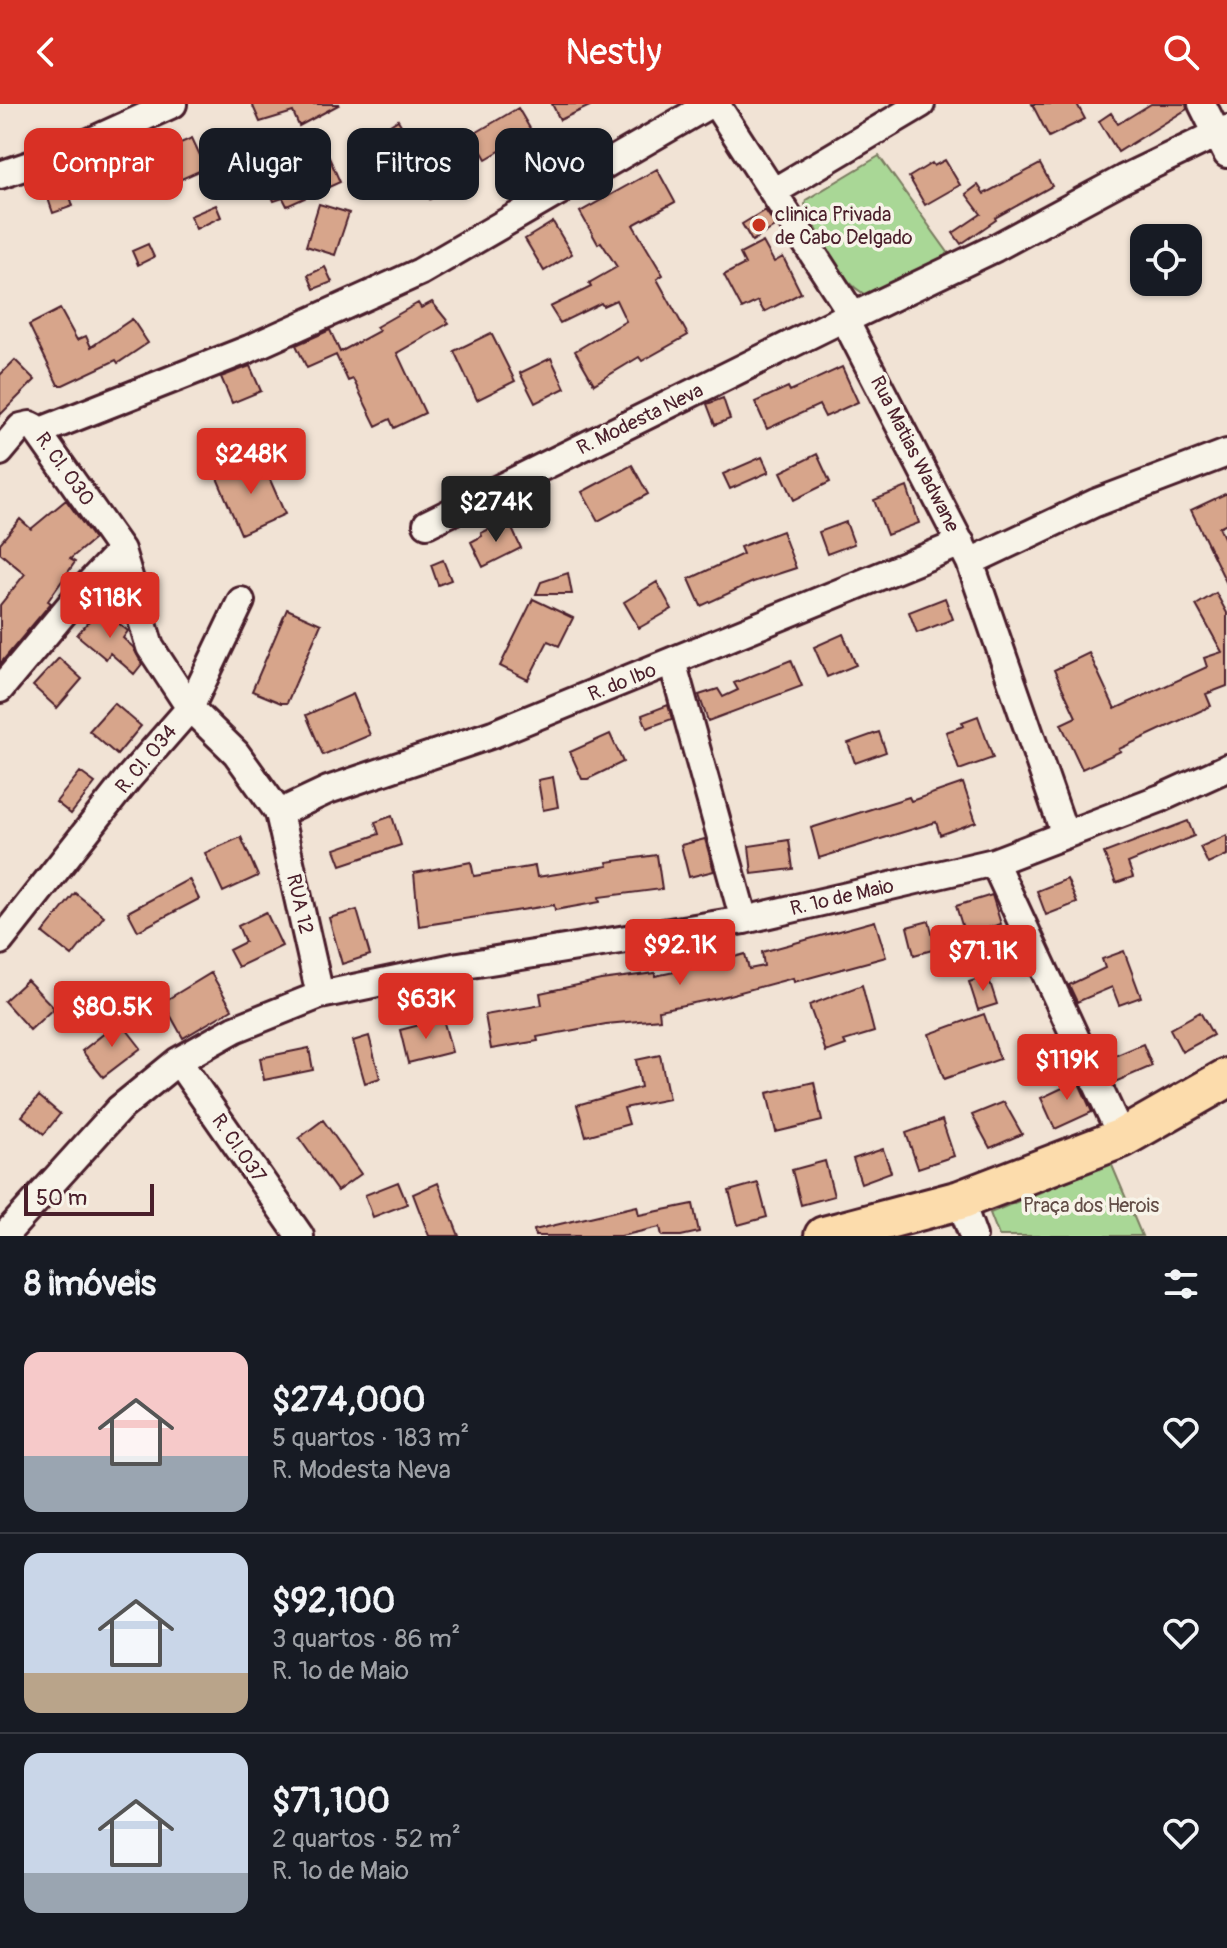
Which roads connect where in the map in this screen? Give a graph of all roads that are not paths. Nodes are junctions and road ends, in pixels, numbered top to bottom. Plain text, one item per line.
1 (173, 104) edge
2 (710, 104) edge
3 (716, 104) edge
4 (921, 104) edge
5 (1202, 104) edge
6 (1224, 139) edge
7 (0, 175) edge
8 (773, 192) junction
9 (849, 317) junction
10 (38, 432) junction
11 (0, 452) edge
12 (1227, 453) edge
13 (427, 524) dead end
14 (121, 550) junction
15 (966, 553) junction
16 (241, 601) dead end
17 (672, 661) junction
18 (0, 689) edge
19 (190, 708) junction
20 (1227, 768) edge
21 (279, 813) junction
22 (1065, 835) junction
23 (994, 862) junction
24 (744, 920) junction
25 (0, 941) edge
26 (320, 995) junction
27 (178, 1061) junction
28 (1227, 1078) edge
29 (1122, 1138) junction
30 (960, 1200) junction
31 (4, 1236) edge
32 (300, 1236) edge
33 (824, 1236) edge
34 (973, 1236) edge

1 - 7 street
2 - 10 street
3 - 8 street, Rua Matias Wadwane
4 - 8 street
5 - 6 street
6 - 9 street, R. Modesta Neva
8 - 9 street, Rua Matias Wadwane
9 - 13 street, R. Modesta Neva
9 - 15 street, Rua Matias Wadwane
10 - 11 street, R. Cl. 030
10 - 14 street, R. Cl. 030
12 - 15 street, R. do Ibo
14 - 18 street
14 - 19 street, R. Cl. 034
15 - 17 street, R. do Ibo
15 - 22 street, Rua Matias Wadwane
16 - 19 street
17 - 21 street, R. do Ibo
17 - 24 street
19 - 21 street
19 - 25 street, R. Cl. 034
20 - 22 street, R. 1º de Maio
21 - 26 street, RUA 12
22 - 23 street, R. 1º de Maio
23 - 24 street, R. 1º de Maio
23 - 29 street
24 - 26 street, R. 1º de Maio
26 - 27 street, R. 1º de Maio
27 - 31 street, R. 1º de Maio
27 - 32 street, R. CI.037
28 - 29 highway
29 - 30 highway
30 - 33 highway
30 - 34 street

